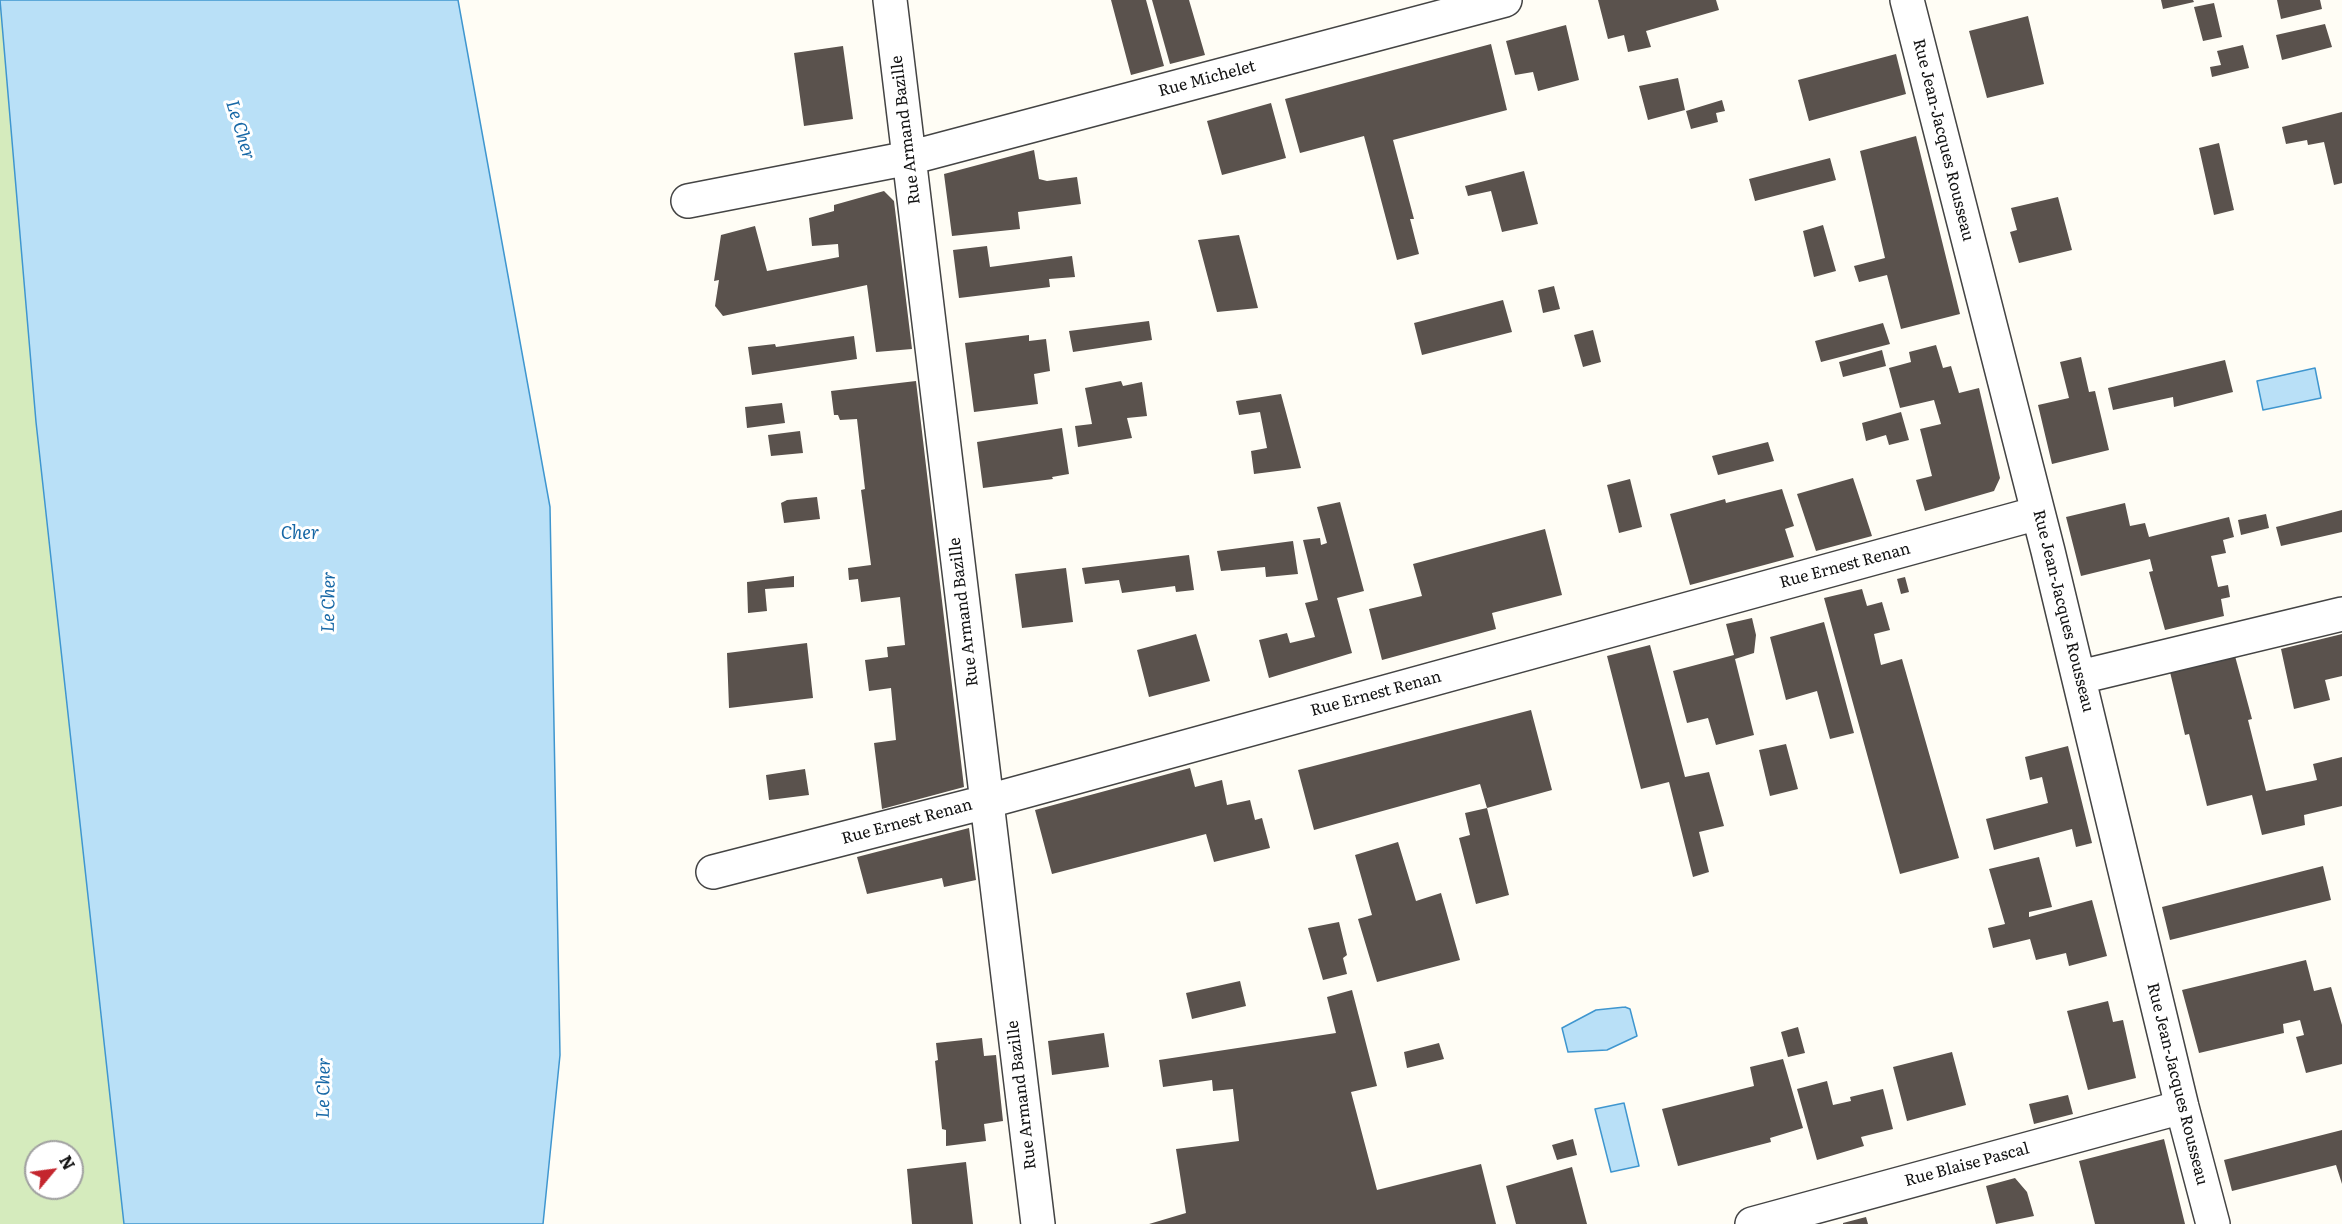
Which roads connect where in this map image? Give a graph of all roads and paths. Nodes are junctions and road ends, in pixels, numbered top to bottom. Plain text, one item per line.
1 (890, 0) edge
2 (1505, 0) edge
3 (1907, 0) edge
4 (909, 158) junction
5 (688, 201) dead end
6 (2038, 513) junction
7 (2342, 614) edge
8 (2080, 677) junction
9 (987, 800) junction
10 (713, 872) dead end
11 (2182, 1107) junction
12 (1038, 1224) edge
13 (1752, 1224) edge
14 (2213, 1224) edge

1 - 4 street, Rue Armand Bazille
2 - 4 street, Rue Michelet
3 - 6 street, Rue Jean-Jacques Rousseau
4 - 5 street, Rue Michelet
4 - 9 street, Rue Armand Bazille
6 - 8 street, Rue Jean-Jacques Rousseau
6 - 9 street, Rue Ernest Renan
7 - 8 street
8 - 11 street, Rue Jean-Jacques Rousseau
9 - 10 street, Rue Ernest Renan
9 - 12 street, Rue Armand Bazille
11 - 13 street, Rue Blaise Pascal
11 - 14 street, Rue Jean-Jacques Rousseau

